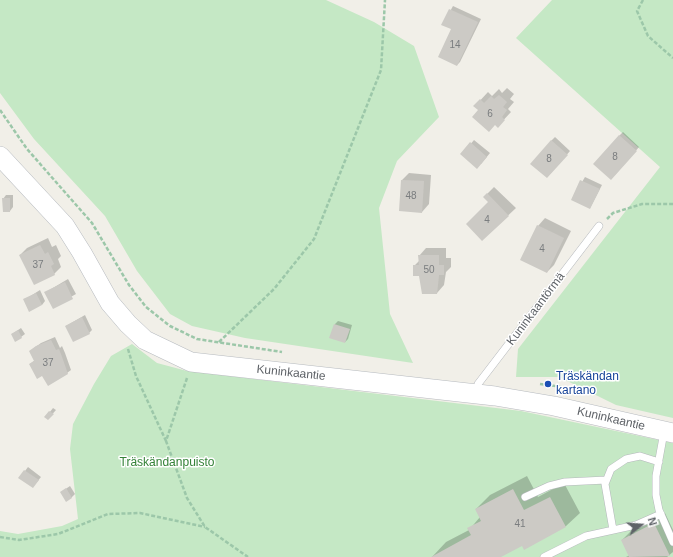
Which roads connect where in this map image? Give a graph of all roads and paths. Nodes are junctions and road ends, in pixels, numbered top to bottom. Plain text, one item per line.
1 (385, 0) edge
2 (642, 0) edge
3 (673, 58) edge
4 (0, 110) edge
5 (0, 156) edge
6 (673, 204) edge
7 (599, 226) joint
8 (197, 339) dead end
9 (219, 342) dead end
10 (128, 348) dead end
11 (191, 362) junction
12 (475, 394) junction
13 (668, 432) edge
14 (166, 441) junction
15 (659, 462) junction
16 (606, 480) junction
17 (526, 497) dead end
18 (661, 514) junction
19 (205, 527) junction
20 (613, 530) junction
21 (0, 537) edge
22 (673, 542) edge
23 (248, 557) edge
24 (544, 557) edge

1 - 9 path
2 - 3 path
4 - 8 path
5 - 11 main road, Kuninkaantie
6 - 7 path
7 - 12 lane, Kuninkaantörmä
10 - 14 path
11 - 12 main road, Kuninkaantie
11 - 14 path
12 - 13 main road, Kuninkaantie
13 - 15 lane
14 - 19 path
15 - 16 lane
15 - 18 lane
16 - 17 lane
16 - 20 lane
18 - 20 lane
18 - 22 lane
19 - 21 path
19 - 23 path
20 - 24 lane

